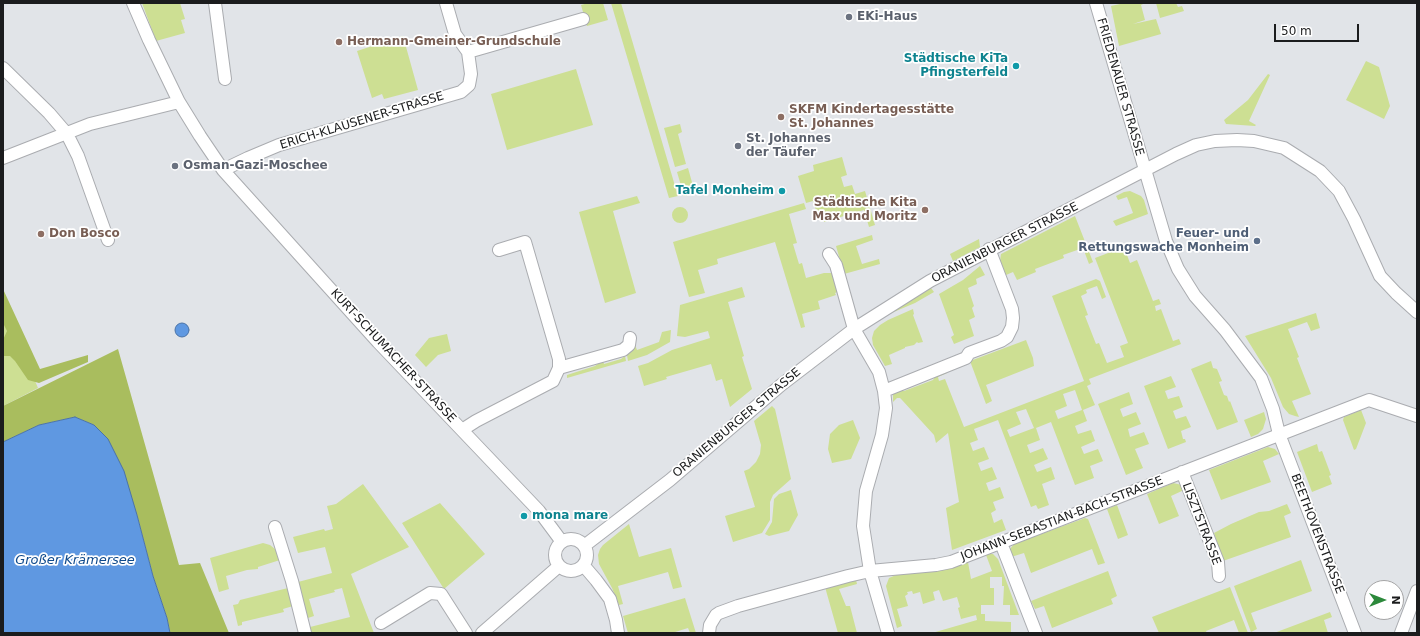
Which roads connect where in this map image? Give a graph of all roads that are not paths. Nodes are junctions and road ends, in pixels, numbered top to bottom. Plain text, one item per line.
1 (133, 3) edge
2 (215, 3) edge
3 (446, 3) edge
4 (1096, 3) edge
5 (583, 19) dead end
6 (468, 52) junction
7 (3, 68) edge
8 (225, 80) dead end
9 (179, 102) junction
10 (67, 134) junction
11 (3, 158) edge
12 (224, 170) junction
13 (1144, 170) junction
14 (108, 240) dead end
15 (989, 249) junction
16 (499, 250) dead end
17 (829, 254) dead end
18 (1417, 312) edge
19 (854, 329) junction
20 (630, 338) dead end
21 (559, 368) junction
22 (884, 391) junction
23 (1417, 416) edge
24 (462, 430) junction
25 (1279, 434) junction
26 (1182, 472) junction
27 (275, 527) dead end
28 (562, 542) junction
29 (1001, 542) junction
30 (584, 546) junction
31 (559, 566) junction
32 (584, 566) junction
33 (870, 571) junction
34 (1220, 576) dead end
35 (1417, 591) edge
36 (381, 624) dead end
37 (305, 633) edge
38 (466, 633) edge
39 (482, 633) edge
40 (618, 633) edge
41 (709, 633) edge
42 (888, 633) edge
43 (1036, 633) edge
44 (1355, 633) edge
45 (1401, 633) edge

1 - 9 street, KURT-SCHUMACHER-STRASSE
2 - 8 street
3 - 6 street, ERICH-KLAUSENER-STRASSE
4 - 13 street, FRIEDENAUER STRASSE
5 - 6 street
6 - 12 street, ERICH-KLAUSENER-STRASSE
7 - 10 street
9 - 10 street
9 - 12 street, KURT-SCHUMACHER-STRASSE
10 - 11 street
10 - 14 street
12 - 24 street, KURT-SCHUMACHER-STRASSE
13 - 15 street, ORANIENBURGER STRASSE
13 - 18 street, ORANIENBURGER STRASSE
13 - 25 street, FRIEDENAUER STRASSE
15 - 19 street, ORANIENBURGER STRASSE
15 - 22 street
16 - 21 street
17 - 19 street
19 - 22 street
19 - 30 street, ORANIENBURGER STRASSE
20 - 21 street
21 - 24 street
22 - 33 street
23 - 25 street, JOHANN-SEBASTIAN-BACH-STRASSE
24 - 28 street, KURT-SCHUMACHER-STRASSE
25 - 26 street, JOHANN-SEBASTIAN-BACH-STRASSE
25 - 44 street, BEETHOVENSTRASSE
26 - 29 street, JOHANN-SEBASTIAN-BACH-STRASSE
26 - 34 street, LISZTSTRASSE
27 - 37 street
28 - 30 street
28 - 31 street
29 - 33 street, JOHANN-SEBASTIAN-BACH-STRASSE
29 - 43 street
30 - 32 street
31 - 32 street
31 - 39 street
32 - 40 street
33 - 41 street, JOHANN-SEBASTIAN-BACH-STRASSE
33 - 42 street
35 - 45 street
36 - 38 street

